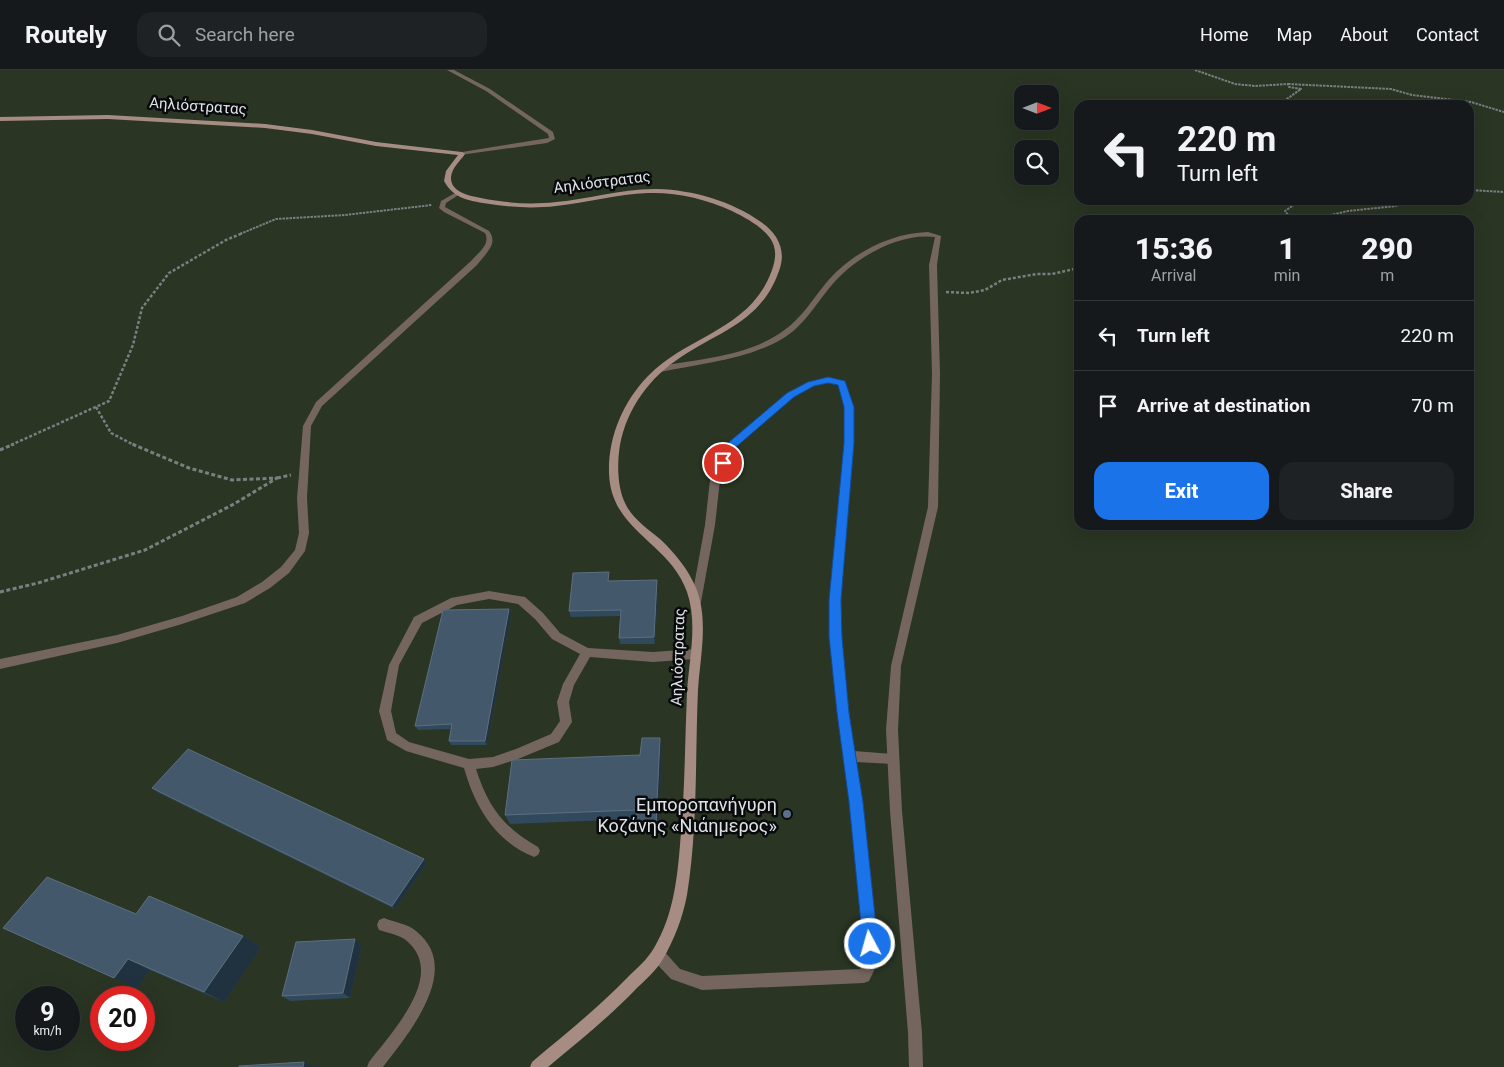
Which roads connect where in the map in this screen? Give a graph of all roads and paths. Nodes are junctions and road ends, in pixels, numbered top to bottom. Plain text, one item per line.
1 (450, 70) edge
2 (1195, 70) edge
3 (1288, 84) junction
4 (1285, 100) edge
5 (1454, 100) edge
6 (1474, 103) edge
7 (1504, 112) edge
8 (0, 119) edge
9 (462, 154) junction
10 (1474, 190) edge
11 (1504, 192) edge
12 (457, 194) junction
13 (443, 204) junction
14 (1294, 205) edge
15 (1398, 205) edge
16 (1288, 215) edge
17 (1331, 215) edge
18 (1074, 269) edge
19 (933, 291) junction
20 (660, 368) junction
21 (96, 407) junction
22 (0, 450) edge
23 (0, 592) edge
24 (696, 602) junction
25 (588, 652) junction
26 (695, 654) junction
27 (0, 664) edge
28 (849, 756) junction
29 (893, 759) junction
30 (469, 764) junction
31 (534, 851) dead end
32 (384, 926) dead end
33 (658, 955) junction
34 (374, 1067) edge
35 (537, 1067) edge
36 (916, 1067) edge

1 - 9 street
2 - 3 path
3 - 4 path
3 - 5 path
6 - 7 path
8 - 9 street, Αηλιόστρατας
9 - 12 street
10 - 11 path
12 - 13 street
12 - 20 street, Αηλιόστρατας
13 - 21 path
13 - 27 street
14 - 16 path
15 - 17 path
18 - 19 path
19 - 20 street
19 - 29 street
20 - 24 street, Αηλιόστρατας
21 - 22 path
21 - 23 path
24 - 26 street, Αηλιόστρατας
24 - 28 street
25 - 26 street
25 - 30 street
25 - 30 street
26 - 33 street, Αηλιόστρατας
28 - 29 street
28 - 33 street
29 - 36 street
30 - 31 street
32 - 34 street
33 - 35 street, Αηλιόστρατας

